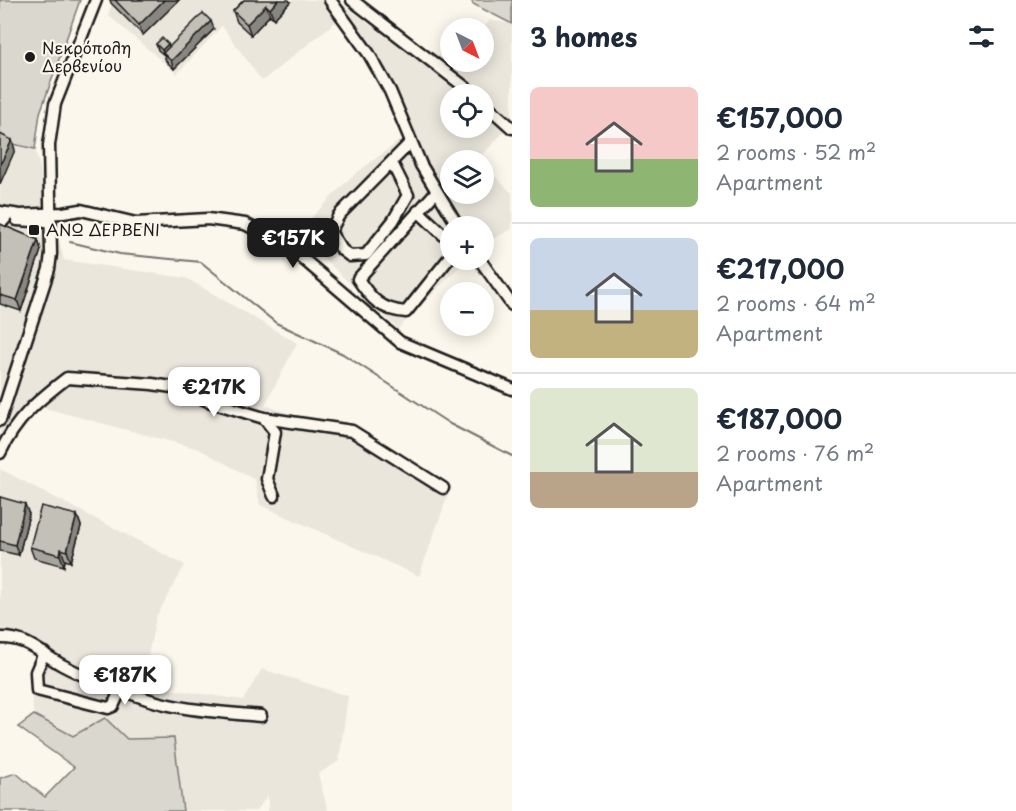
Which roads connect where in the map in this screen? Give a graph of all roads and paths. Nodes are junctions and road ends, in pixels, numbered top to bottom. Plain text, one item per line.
1 (96, 0) edge
2 (330, 0) edge
3 (352, 0) edge
4 (461, 84) edge
5 (494, 112) edge
6 (512, 128) edge
7 (411, 142) junction
8 (392, 163) junction
9 (436, 192) junction
10 (418, 211) junction
11 (452, 216) edge
12 (50, 218) junction
13 (1, 219) edge
14 (440, 232) edge
15 (440, 270) edge
16 (487, 270) edge
17 (512, 305) edge
18 (512, 388) edge
19 (264, 418) junction
20 (0, 420) edge
21 (0, 453) edge
22 (443, 488) dead end
23 (274, 496) dead end
24 (0, 639) edge
25 (44, 653) junction
26 (121, 689) junction
27 (261, 716) dead end

1 - 12 street
2 - 7 street
3 - 4 street
5 - 6 street
7 - 8 street
7 - 9 street
8 - 8 street
9 - 10 street
9 - 11 street
10 - 14 street
10 - 15 street
12 - 13 street
12 - 18 street
12 - 20 street
16 - 17 street
19 - 21 street
19 - 22 street
19 - 23 street
24 - 25 street
25 - 26 street
25 - 26 street
26 - 27 street

